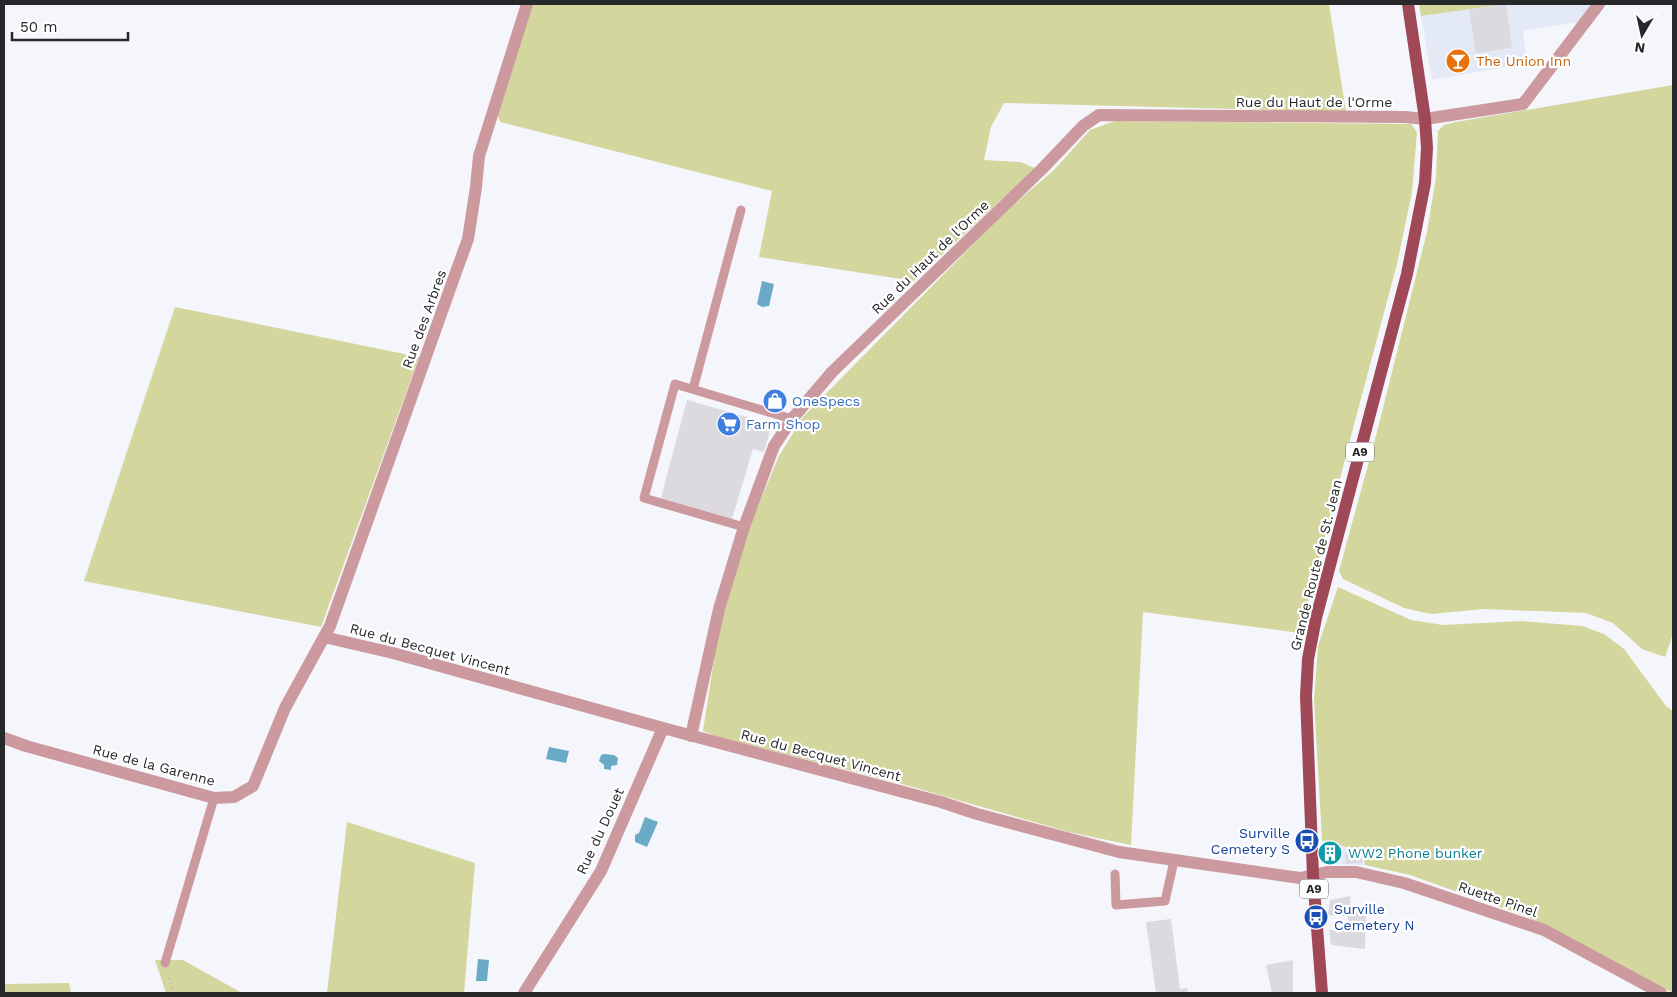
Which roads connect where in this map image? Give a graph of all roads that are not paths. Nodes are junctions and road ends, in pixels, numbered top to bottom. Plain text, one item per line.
1 (527, 4) edge
2 (1408, 4) edge
3 (1599, 4) edge
4 (1425, 119) junction
5 (741, 210) dead end
6 (693, 389) junction
7 (792, 419) junction
8 (744, 527) junction
9 (324, 637) junction
10 (663, 728) junction
11 (692, 736) junction
12 (4, 738) edge
13 (214, 798) junction
14 (1174, 861) junction
15 (1115, 874) dead end
16 (1313, 875) junction
17 (165, 963) road end
18 (524, 993) edge
19 (1322, 993) edge
20 (1661, 993) edge

1 - 9 street, Rue des Arbres
2 - 4 main road, Grande Route de St. Jean / A9
3 - 4 street, Rue du Haut de l'Orme
4 - 7 street, Rue du Haut de l'Orme
4 - 16 main road, Grande Route de St. Jean / A9
5 - 6 lane
6 - 7 lane
6 - 8 lane
7 - 8 street, Rue du Haut de l'Orme
8 - 11 street, Rue du Haut de l'Orme
9 - 10 street, Rue du Becquet Vincent
9 - 13 street, Rue de la Garenne
10 - 11 street, Rue du Becquet Vincent
10 - 18 street, Rue du Douet
11 - 14 street, Rue du Becquet Vincent
12 - 13 street, Rue de la Garenne
13 - 17 lane
14 - 15 lane
14 - 16 street, Rue du Becquet Vincent
16 - 19 main road, Grande Route de St. Jean / A9
16 - 20 street, Ruette Pinel

